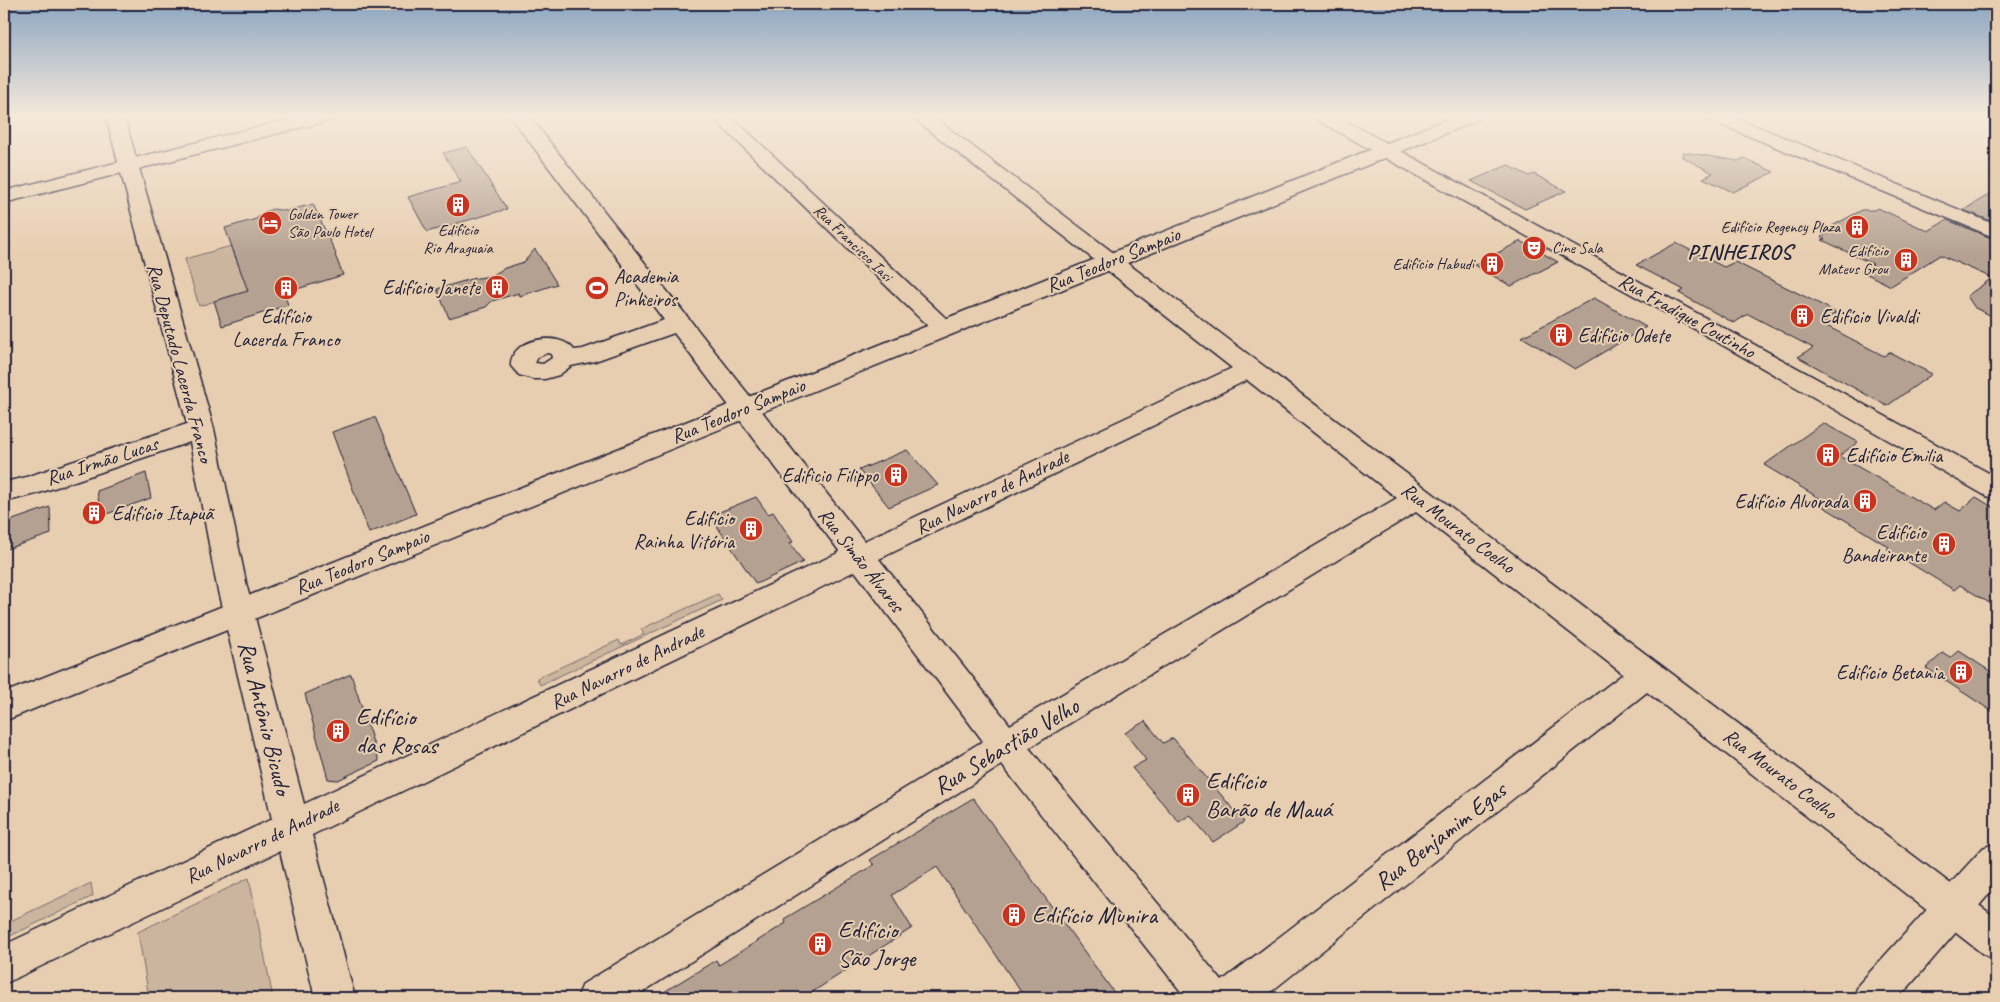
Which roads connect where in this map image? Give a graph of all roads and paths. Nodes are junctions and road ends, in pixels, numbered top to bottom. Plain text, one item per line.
1 (126, 163) edge
2 (140, 163) edge
3 (555, 163) edge
4 (769, 163) edge
5 (981, 163) edge
6 (1355, 163) edge
7 (1409, 163) edge
8 (1829, 163) edge
9 (127, 166) junction
10 (4, 197) edge
11 (1996, 232) edge
12 (1110, 262) junction
13 (678, 323) junction
14 (943, 328) junction
15 (564, 359) dead end
16 (1250, 369) junction
17 (744, 408) junction
18 (200, 429) junction
19 (1996, 489) edge
20 (4, 492) edge
21 (1418, 498) junction
22 (858, 556) junction
23 (238, 612) junction
24 (1648, 673) junction
25 (4, 707) edge
26 (1006, 745) junction
27 (293, 827) junction
28 (1996, 860) edge
29 (1953, 907) junction
30 (1996, 941) edge
31 (4, 965) edge
32 (335, 998) edge
33 (597, 998) edge
34 (1211, 998) edge
35 (1232, 998) edge
36 (1873, 998) edge

1 - 9 street, Rua Deputado Lacerda Franco
2 - 9 street
3 - 13 street, Rua Simão Álvares
4 - 14 street, Rua Francisco Iasi
5 - 12 street, Rua Mourato Coelho
6 - 12 street, Rua Teodoro Sampaio
7 - 19 street, Rua Fradique Coutinho
8 - 11 street
9 - 10 street
9 - 18 street, Rua Deputado Lacerda Franco
12 - 14 street, Rua Teodoro Sampaio
12 - 16 street, Rua Mourato Coelho
13 - 15 street
13 - 17 street, Rua Simão Álvares
14 - 17 street, Rua Teodoro Sampaio
16 - 21 street, Rua Mourato Coelho
16 - 22 street, Rua Navarro de Andrade
17 - 22 street, Rua Simão Álvares
17 - 23 street, Rua Teodoro Sampaio
18 - 20 street, Rua Irmão Lucas
18 - 23 street, Rua Deputado Lacerda Franco
21 - 24 street, Rua Mourato Coelho
21 - 26 street, Rua Sebastião Velho
22 - 26 street, Rua Simão Álvares
22 - 27 street, Rua Navarro de Andrade
23 - 25 street, Rua Teodoro Sampaio
23 - 27 street, Rua Antônio Bicudo
24 - 29 street, Rua Mourato Coelho
24 - 35 street, Rua Benjamim Egas
26 - 33 street, Rua Sebastião Velho
26 - 34 street, Rua Simão Álvares
27 - 31 street, Rua Navarro de Andrade
27 - 32 street, Rua Antônio Bicudo
28 - 29 street
29 - 30 street, Rua Mourato Coelho
29 - 36 street

